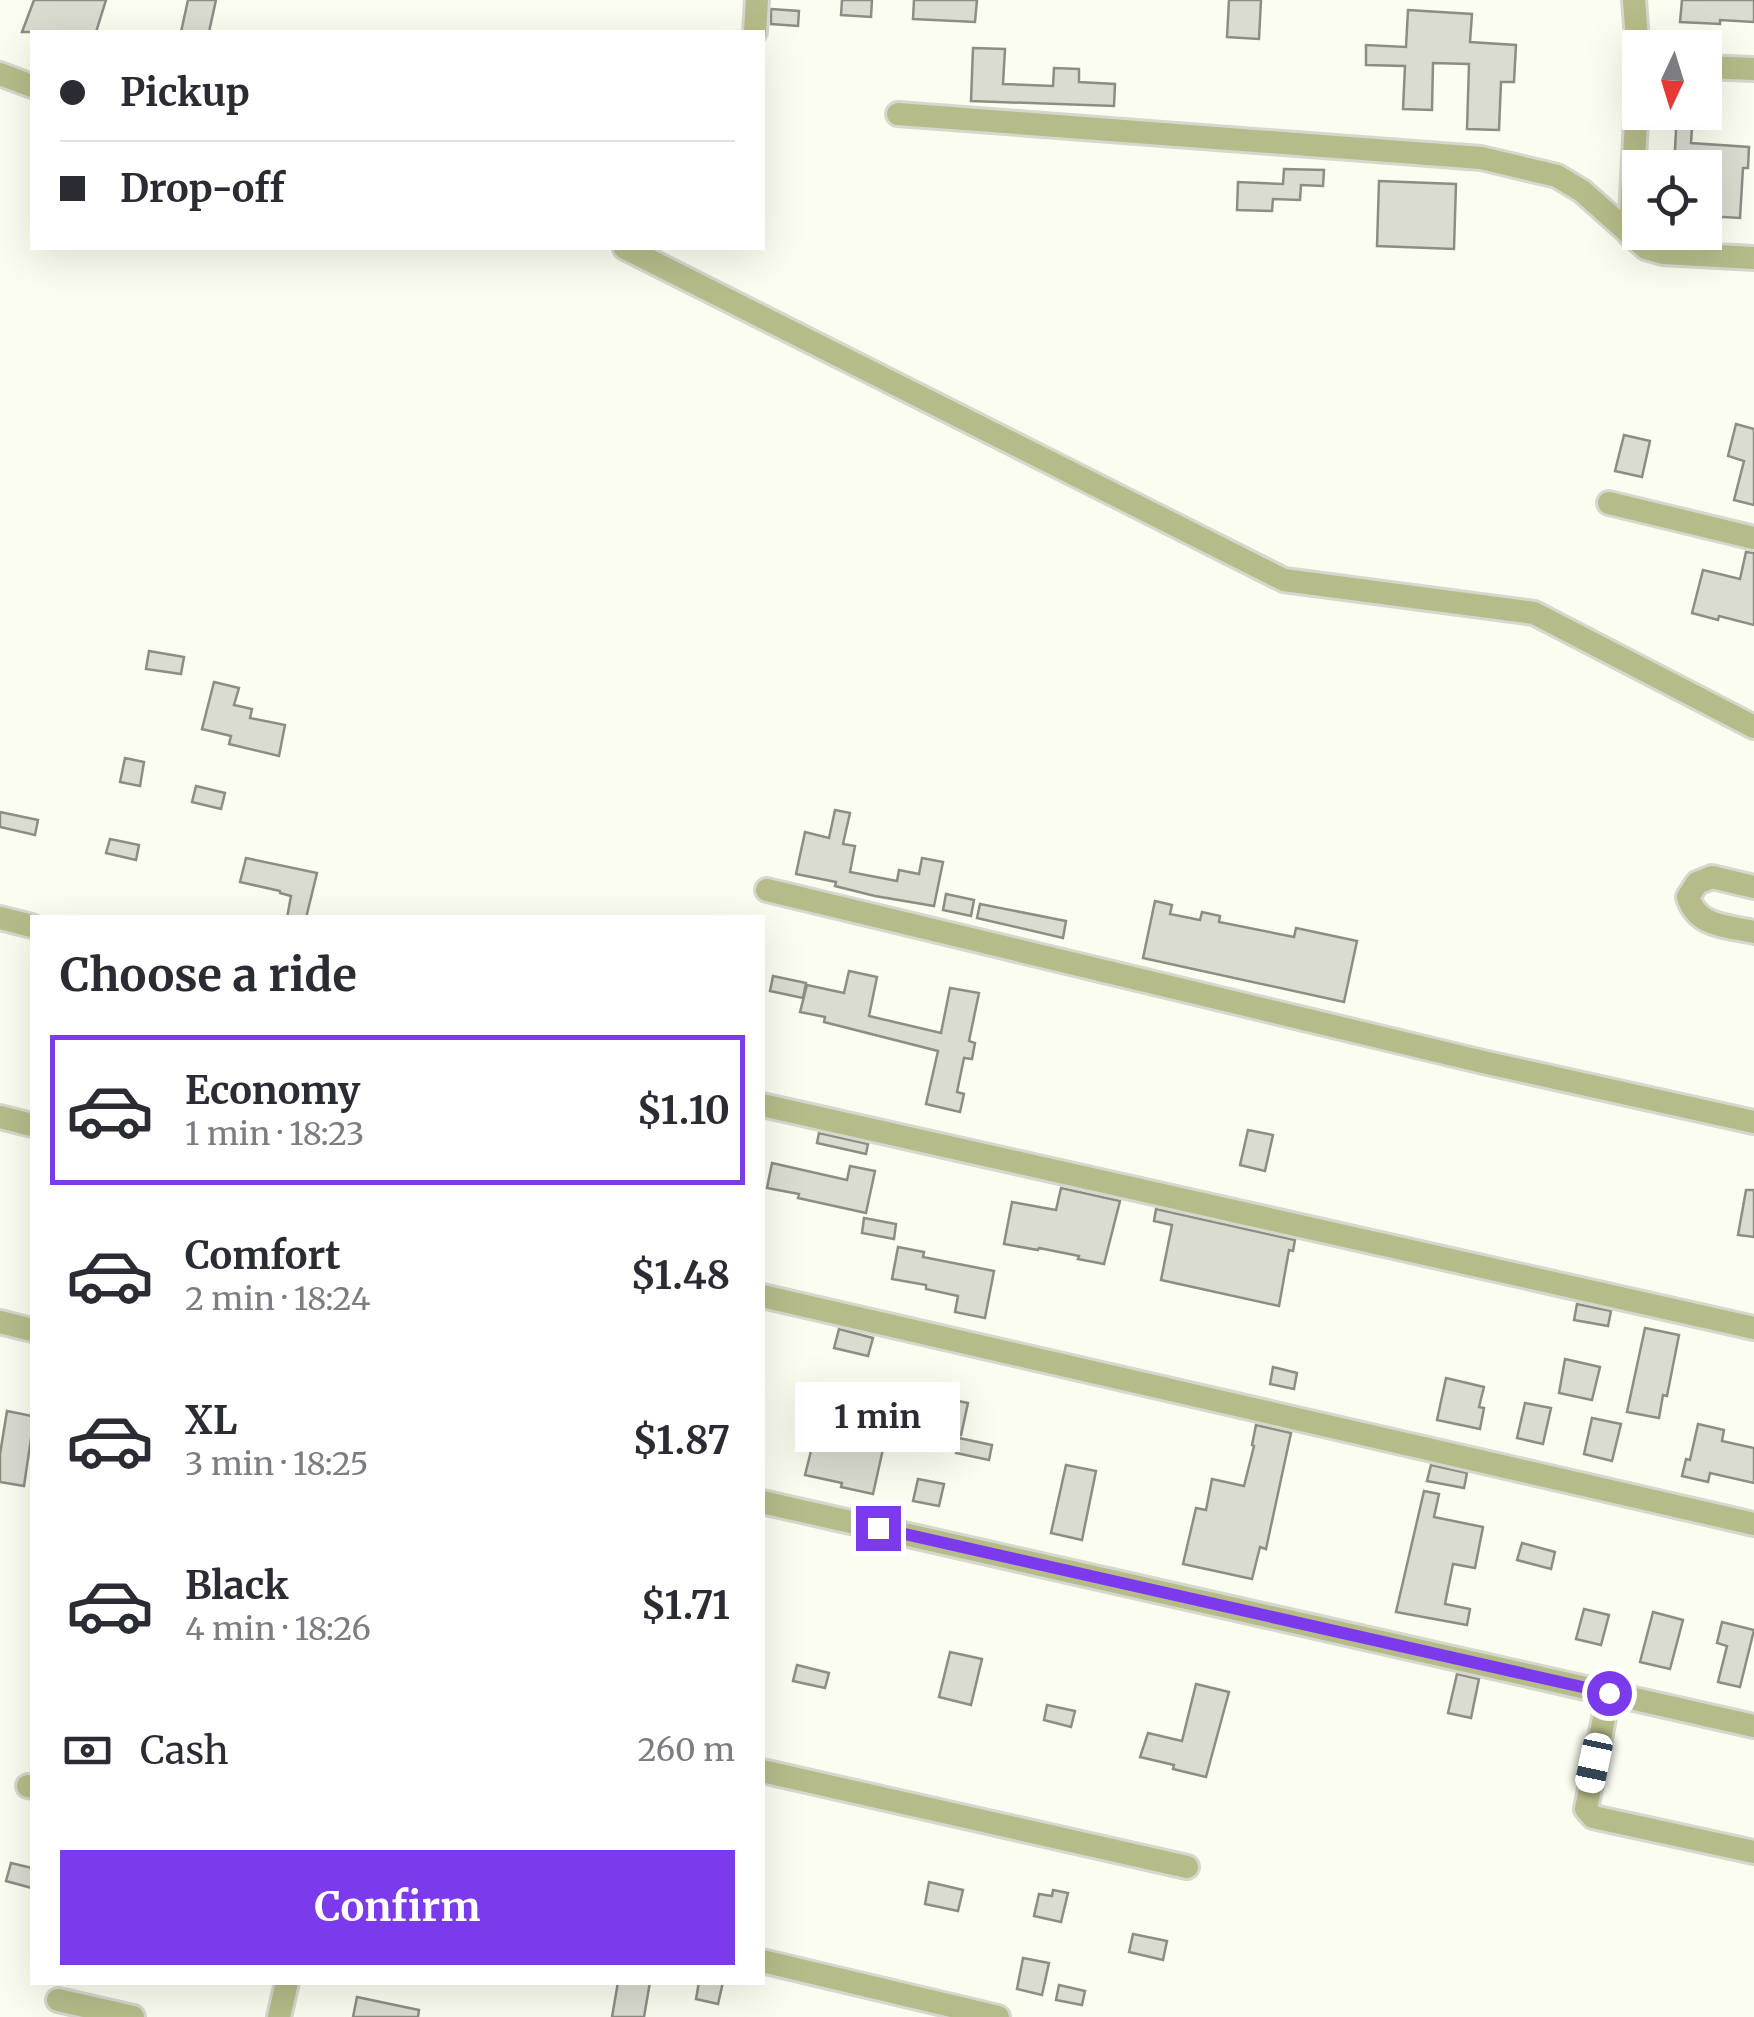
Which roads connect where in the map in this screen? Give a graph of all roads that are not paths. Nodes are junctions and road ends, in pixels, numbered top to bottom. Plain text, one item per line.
1 (757, 0) edge
2 (1634, 0) edge
3 (755, 30) edge
4 (1637, 30) edge
5 (1722, 67) edge
6 (1754, 69) edge
7 (0, 74) edge
8 (30, 85) edge
9 (898, 114) dead end
10 (1622, 228) edge
11 (629, 250) edge
12 (1652, 250) edge
13 (1754, 258) edge
14 (1608, 503) dead end
15 (1754, 538) edge
16 (1754, 727) edge
17 (1754, 887) edge
18 (767, 890) dead end
19 (0, 918) edge
20 (30, 926) edge
21 (1754, 932) edge
22 (765, 1106) edge
23 (0, 1118) edge
24 (1754, 1122) edge
25 (30, 1125) edge
26 (765, 1297) edge
27 (0, 1322) edge
28 (1754, 1328) edge
29 (30, 1330) edge
30 (765, 1503) edge
31 (1754, 1524) edge
32 (1609, 1693) junction
33 (1754, 1726) edge
34 (765, 1772) edge
35 (1754, 1852) edge
36 (1187, 1867) dead end
37 (765, 1962) edge
38 (286, 1985) edge
39 (58, 2000) dead end
40 (133, 2017) edge
41 (280, 2017) edge
42 (998, 2017) edge

1 - 3 street
2 - 4 street
5 - 6 street
7 - 8 street
9 - 10 street
11 - 16 street
12 - 13 street
14 - 15 street
17 - 21 street
18 - 24 street
19 - 20 street
22 - 28 street
23 - 25 street
26 - 31 street
27 - 29 street
30 - 32 street
32 - 33 street
32 - 35 street
34 - 36 street
37 - 42 street
38 - 41 street
39 - 40 street

